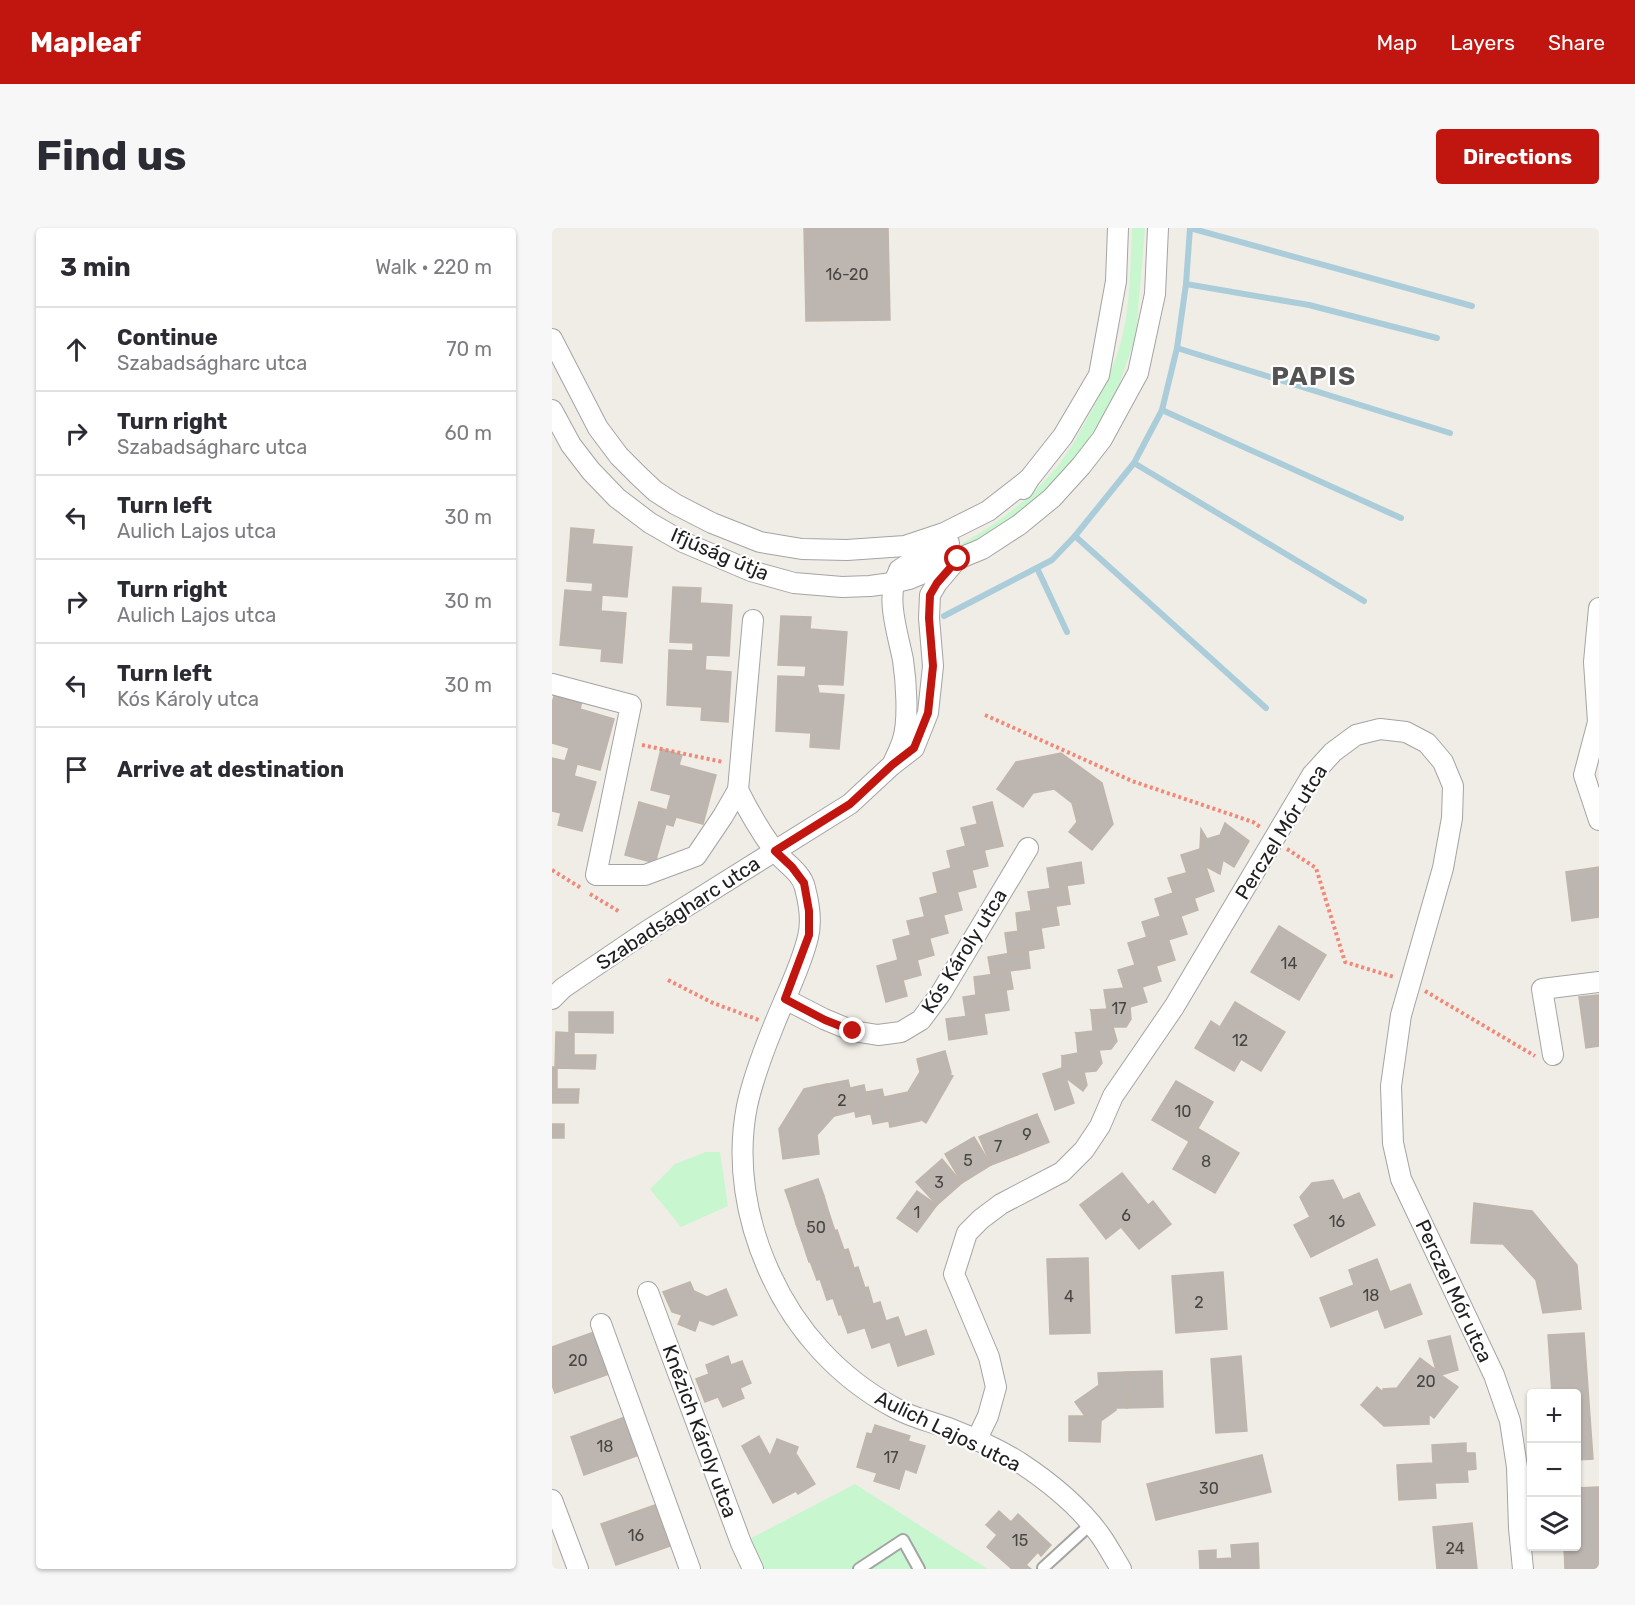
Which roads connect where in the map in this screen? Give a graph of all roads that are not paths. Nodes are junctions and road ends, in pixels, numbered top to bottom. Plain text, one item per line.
1 (1118, 228) edge
2 (1158, 228) edge
3 (552, 339) edge
4 (552, 410) edge
5 (1029, 479) junction
6 (866, 550) junction
7 (958, 559) junction
8 (900, 578) junction
9 (1599, 608) edge
10 (753, 620) dead end
11 (552, 684) edge
12 (930, 687) junction
13 (1599, 722) edge
14 (892, 765) junction
15 (738, 790) junction
16 (1599, 820) edge
17 (1028, 848) dead end
18 (775, 851) junction
19 (1599, 982) edge
20 (552, 999) edge
21 (785, 999) junction
22 (1545, 1056) road end
23 (648, 1292) dead end
24 (601, 1324) dead end
25 (976, 1441) junction
26 (552, 1500) edge
27 (1091, 1524) junction
28 (1044, 1568) dead end
29 (578, 1569) edge
30 (690, 1569) edge
31 (753, 1569) edge
32 (859, 1569) edge
33 (919, 1569) edge
34 (1121, 1569) edge
35 (1523, 1569) edge

1 - 5 street, Ifjúság útja
2 - 7 street, Ifjúság útja
3 - 6 street, Ifjúság útja
4 - 8 street, Ifjúság útja
5 - 6 street, Ifjúság útja
5 - 8 street, Ifjúság útja
6 - 8 street
7 - 8 street, Ifjúság útja
7 - 12 street, Szabadságharc utca
8 - 12 street, Szabadságharc utca
8 - 14 street, Szabadságharc utca
9 - 13 street
10 - 15 street
11 - 15 street
12 - 14 street, Szabadságharc utca
13 - 16 street
14 - 18 street, Szabadságharc utca
15 - 18 street, Aulich Lajos utca
17 - 21 street, Kós Károly utca
18 - 20 street, Szabadságharc utca
18 - 21 street, Aulich Lajos utca
19 - 22 street
21 - 25 street, Aulich Lajos utca
23 - 31 street, Knézich Károly utca
24 - 30 street
25 - 27 street, Aulich Lajos utca
25 - 35 street, Perczel Mór utca
26 - 29 street
27 - 28 lane
27 - 34 street, Aulich Lajos utca
32 - 33 lane

